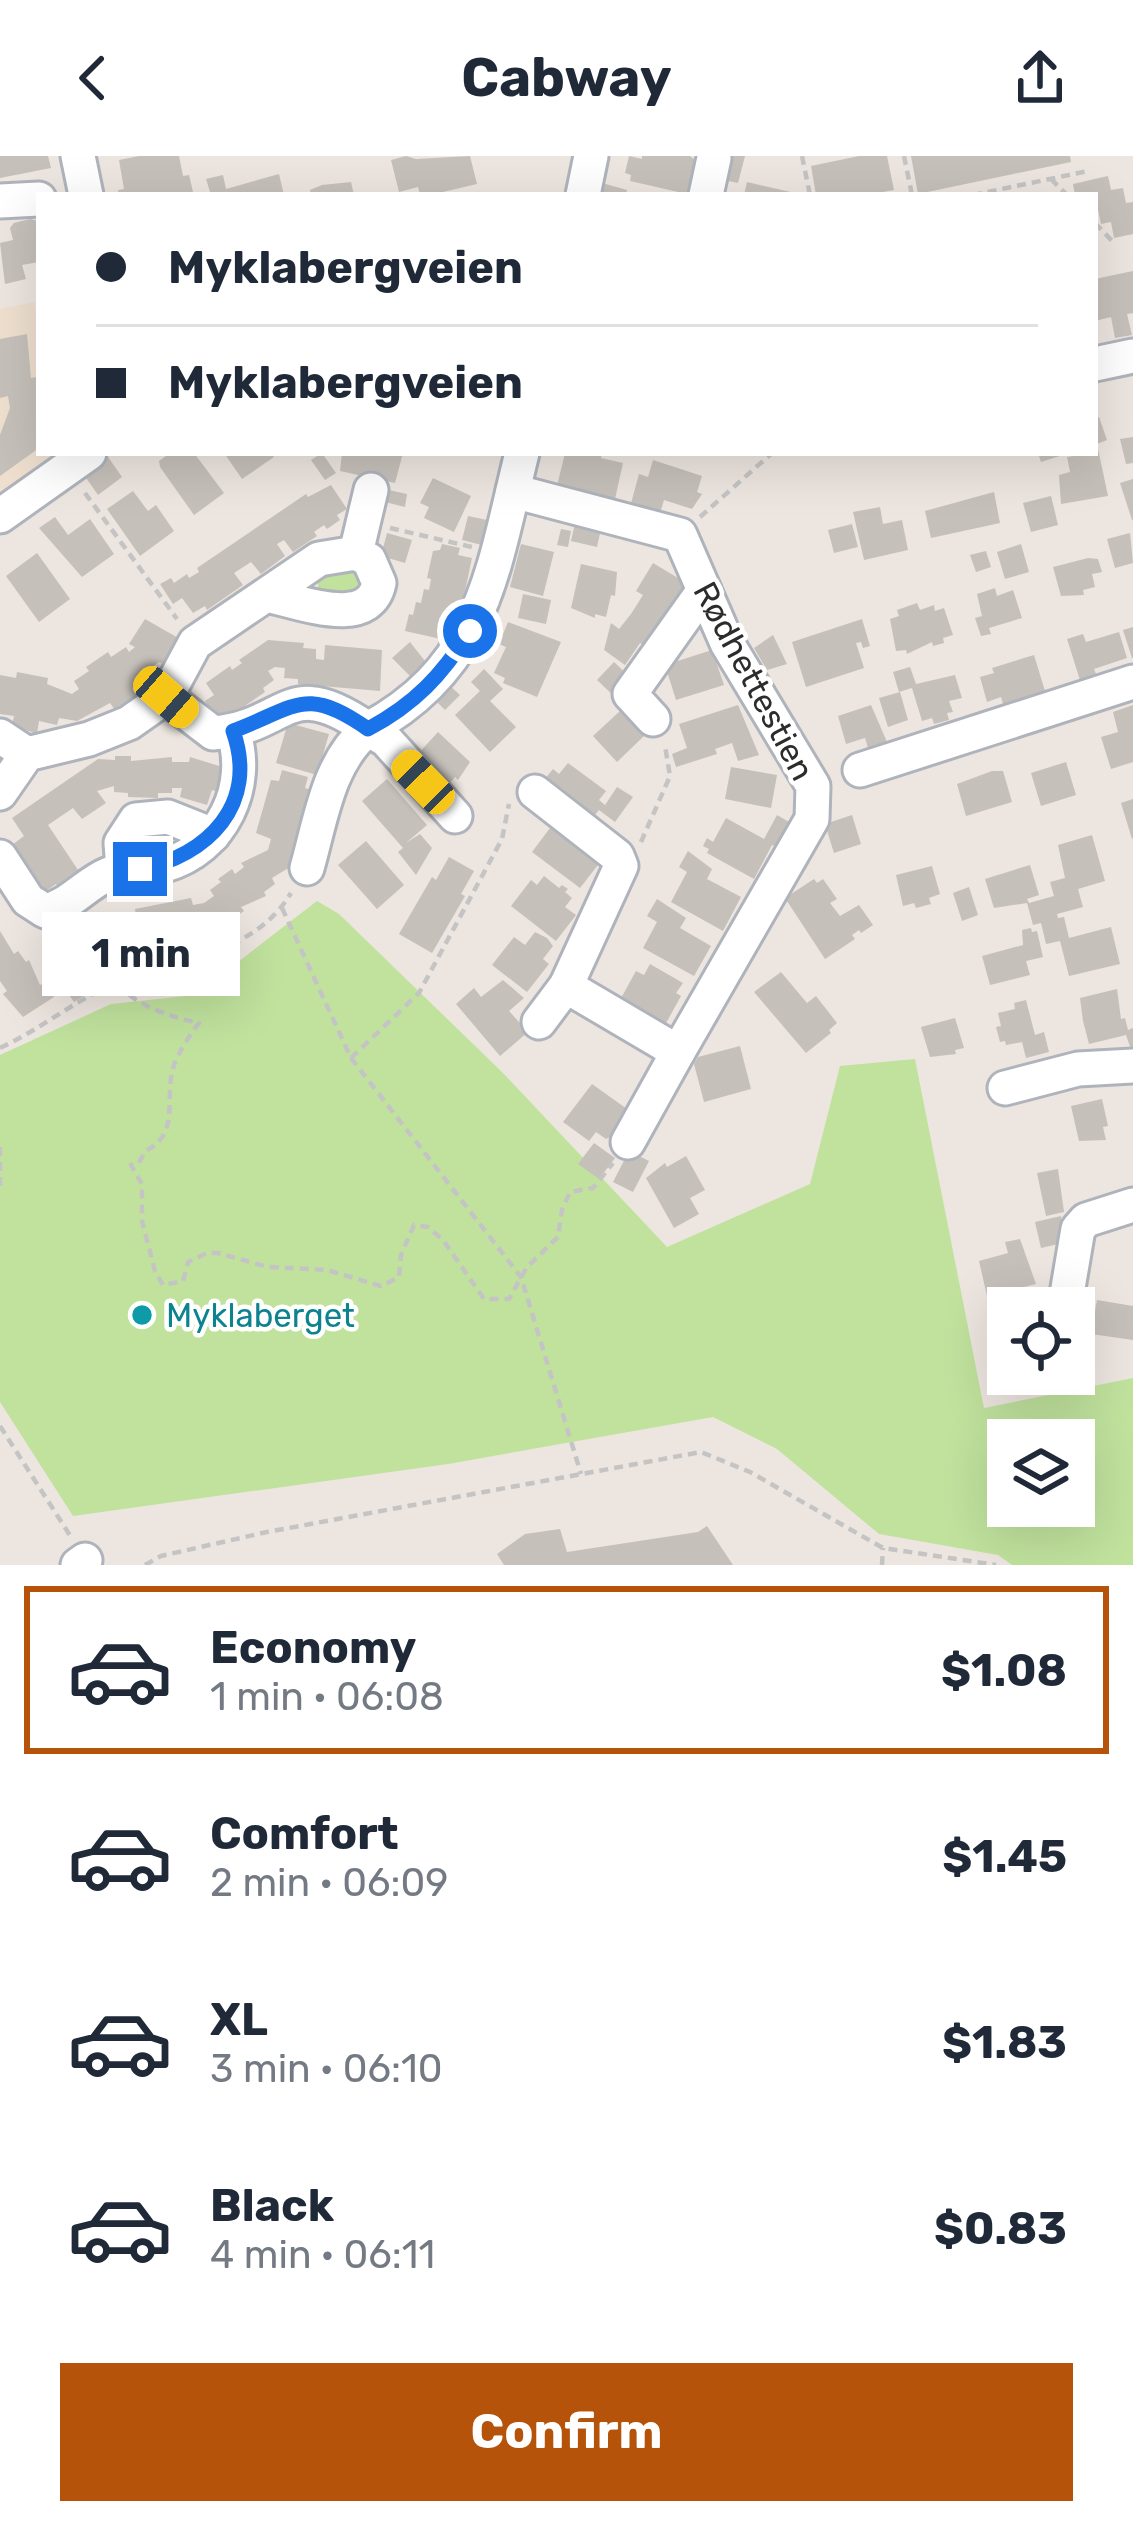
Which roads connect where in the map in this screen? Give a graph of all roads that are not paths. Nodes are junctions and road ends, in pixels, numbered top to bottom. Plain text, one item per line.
1 (78, 156) edge
2 (591, 156) edge
3 (714, 158) edge
4 (80, 192) edge
5 (584, 192) edge
6 (707, 192) edge
7 (36, 199) edge
8 (0, 201) edge
9 (1133, 356) edge
10 (1098, 363) edge
11 (521, 456) edge
12 (78, 461) edge
13 (513, 491) junction
14 (0, 516) edge
15 (704, 590) junction
16 (266, 595) junction
17 (1133, 682) edge
18 (166, 697) junction
19 (653, 719) road end
20 (368, 729) junction
21 (233, 731) junction
22 (14, 745) edge
23 (860, 770) dead end
24 (0, 793) edge
25 (523, 796) road end
26 (455, 815) dead end
27 (214, 835) junction
28 (0, 856) edge
29 (307, 868) road end
30 (123, 870) junction
31 (55, 909) junction
32 (79, 947) dead end
33 (566, 986) junction
34 (539, 1022) dead end
35 (678, 1052) junction
36 (1133, 1066) edge
37 (1005, 1088) dead end
38 (628, 1142) dead end
39 (1133, 1205) edge
40 (1067, 1287) edge

1 - 4 street
2 - 5 street
3 - 6 street
7 - 8 street
9 - 10 street
11 - 13 street
12 - 14 street
13 - 15 street, Rødhettestien
13 - 20 street
15 - 19 street
15 - 35 street, Rødhettestien
16 - 16 street
16 - 18 street
17 - 23 street
18 - 21 street
18 - 22 street
20 - 21 street
20 - 26 street
20 - 29 street
21 - 27 street
22 - 24 street
25 - 33 street
27 - 30 street
27 - 30 street
28 - 31 street
30 - 31 street
31 - 32 street
33 - 34 street
33 - 35 street
35 - 38 street
36 - 37 street
39 - 40 street

